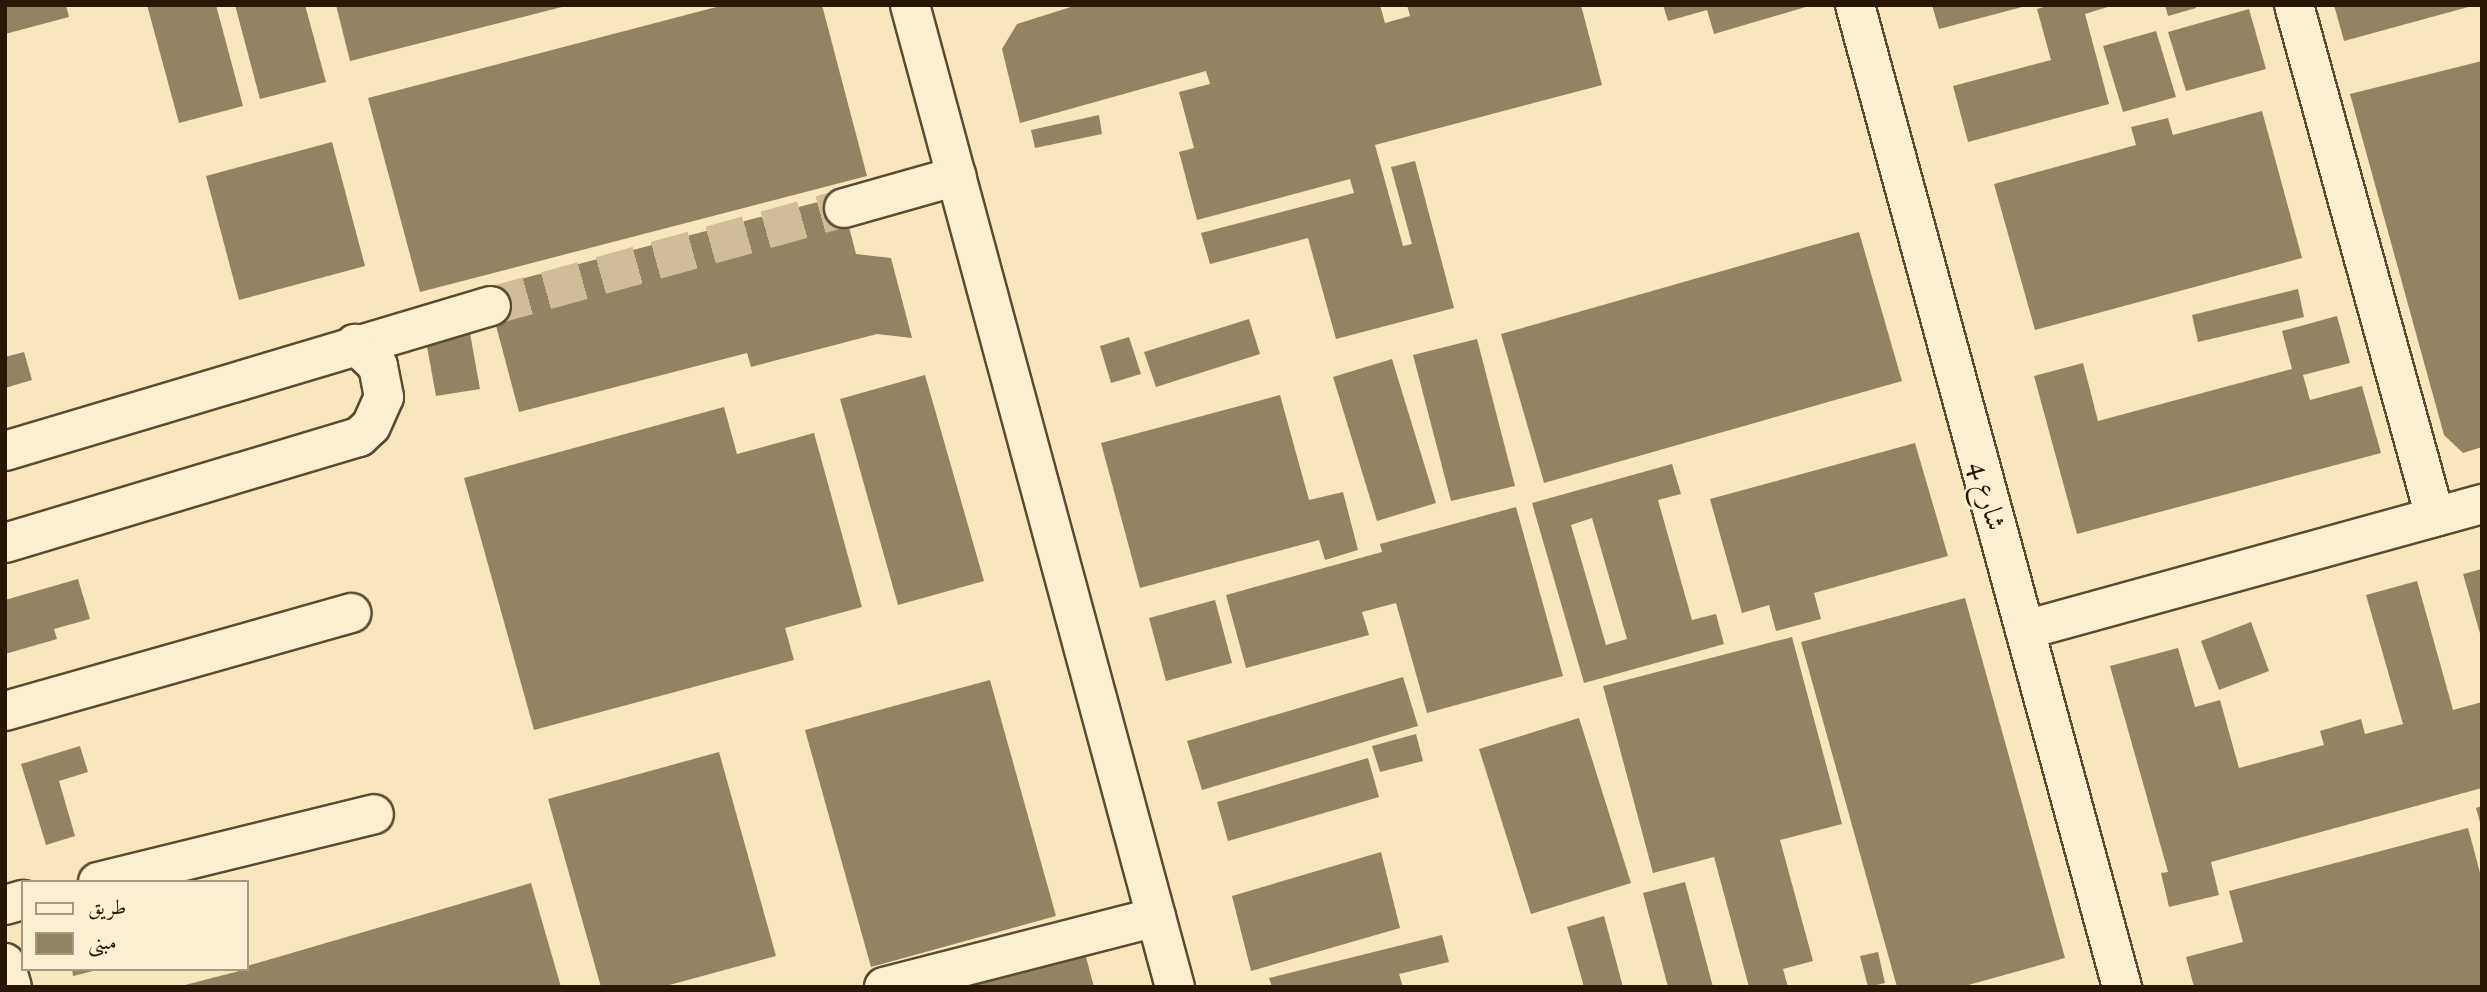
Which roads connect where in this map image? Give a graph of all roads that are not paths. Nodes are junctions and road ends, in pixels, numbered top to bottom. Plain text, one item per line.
1 (910, 5) edge
2 (1855, 5) edge
3 (2294, 5) edge
4 (957, 176) junction
5 (844, 208) tunnel mouth
6 (491, 306) tunnel mouth
7 (355, 344) junction
8 (5, 451) edge
9 (2482, 504) edge
10 (2435, 517) junction
11 (5, 543) edge
12 (351, 613) dead end
13 (2025, 630) junction
14 (5, 711) edge
15 (374, 814) dead end
16 (106, 880) edge
17 (1156, 918) junction
18 (5, 963) edge
19 (12, 987) edge
20 (884, 987) edge
21 (1175, 987) edge
22 (2122, 987) edge

1 - 4 street
2 - 13 street, شارع 4
3 - 10 street
4 - 5 street
4 - 17 street
6 - 7 street
7 - 8 street
7 - 11 street
9 - 10 street
10 - 13 street
12 - 14 street
13 - 22 street, شارع 4
15 - 16 street
17 - 20 street
17 - 21 street
18 - 19 street

